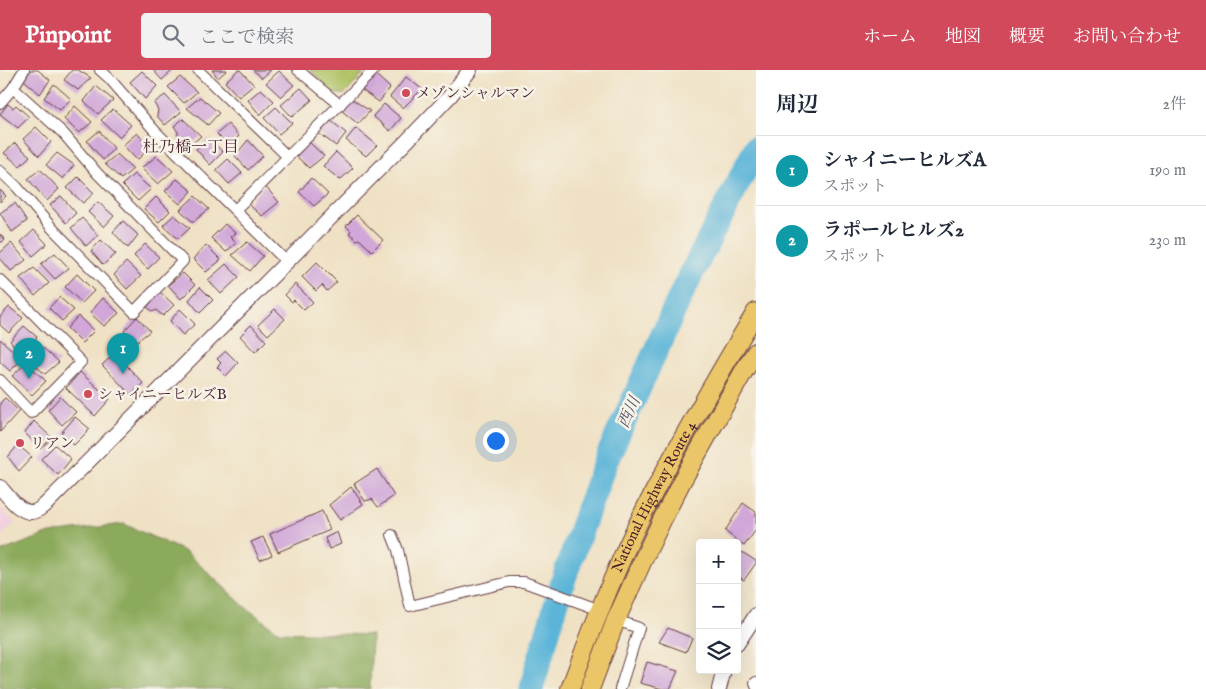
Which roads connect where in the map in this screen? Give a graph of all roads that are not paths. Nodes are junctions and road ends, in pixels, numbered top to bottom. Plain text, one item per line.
1 (24, 70) edge
2 (100, 70) edge
3 (198, 70) edge
4 (298, 70) edge
5 (374, 70) edge
6 (470, 70) edge
7 (13, 88) junction
8 (0, 103) edge
9 (340, 106) junction
10 (288, 157) junction
11 (0, 171) edge
12 (235, 210) junction
13 (287, 262) junction
14 (0, 280) edge
15 (756, 312) edge
16 (756, 352) edge
17 (0, 380) edge
18 (0, 487) edge
19 (392, 535) dead end
20 (600, 610) junction
21 (756, 615) edge
22 (616, 620) junction
23 (741, 638) edge
24 (723, 674) edge
25 (570, 689) edge
26 (590, 689) edge
27 (620, 689) edge
28 (719, 689) edge

1 - 7 street
2 - 12 street
3 - 10 street
4 - 9 street
5 - 9 street
6 - 13 street
7 - 8 street
7 - 11 street
9 - 10 street
10 - 12 street
12 - 13 street
13 - 18 street
14 - 17 street
15 - 20 highway, National Highway Route 4
16 - 22 highway, National Highway Route 4
19 - 20 street
20 - 25 highway, National Highway Route 4
21 - 23 street
22 - 26 highway, National Highway Route 4
22 - 27 street
24 - 28 street

